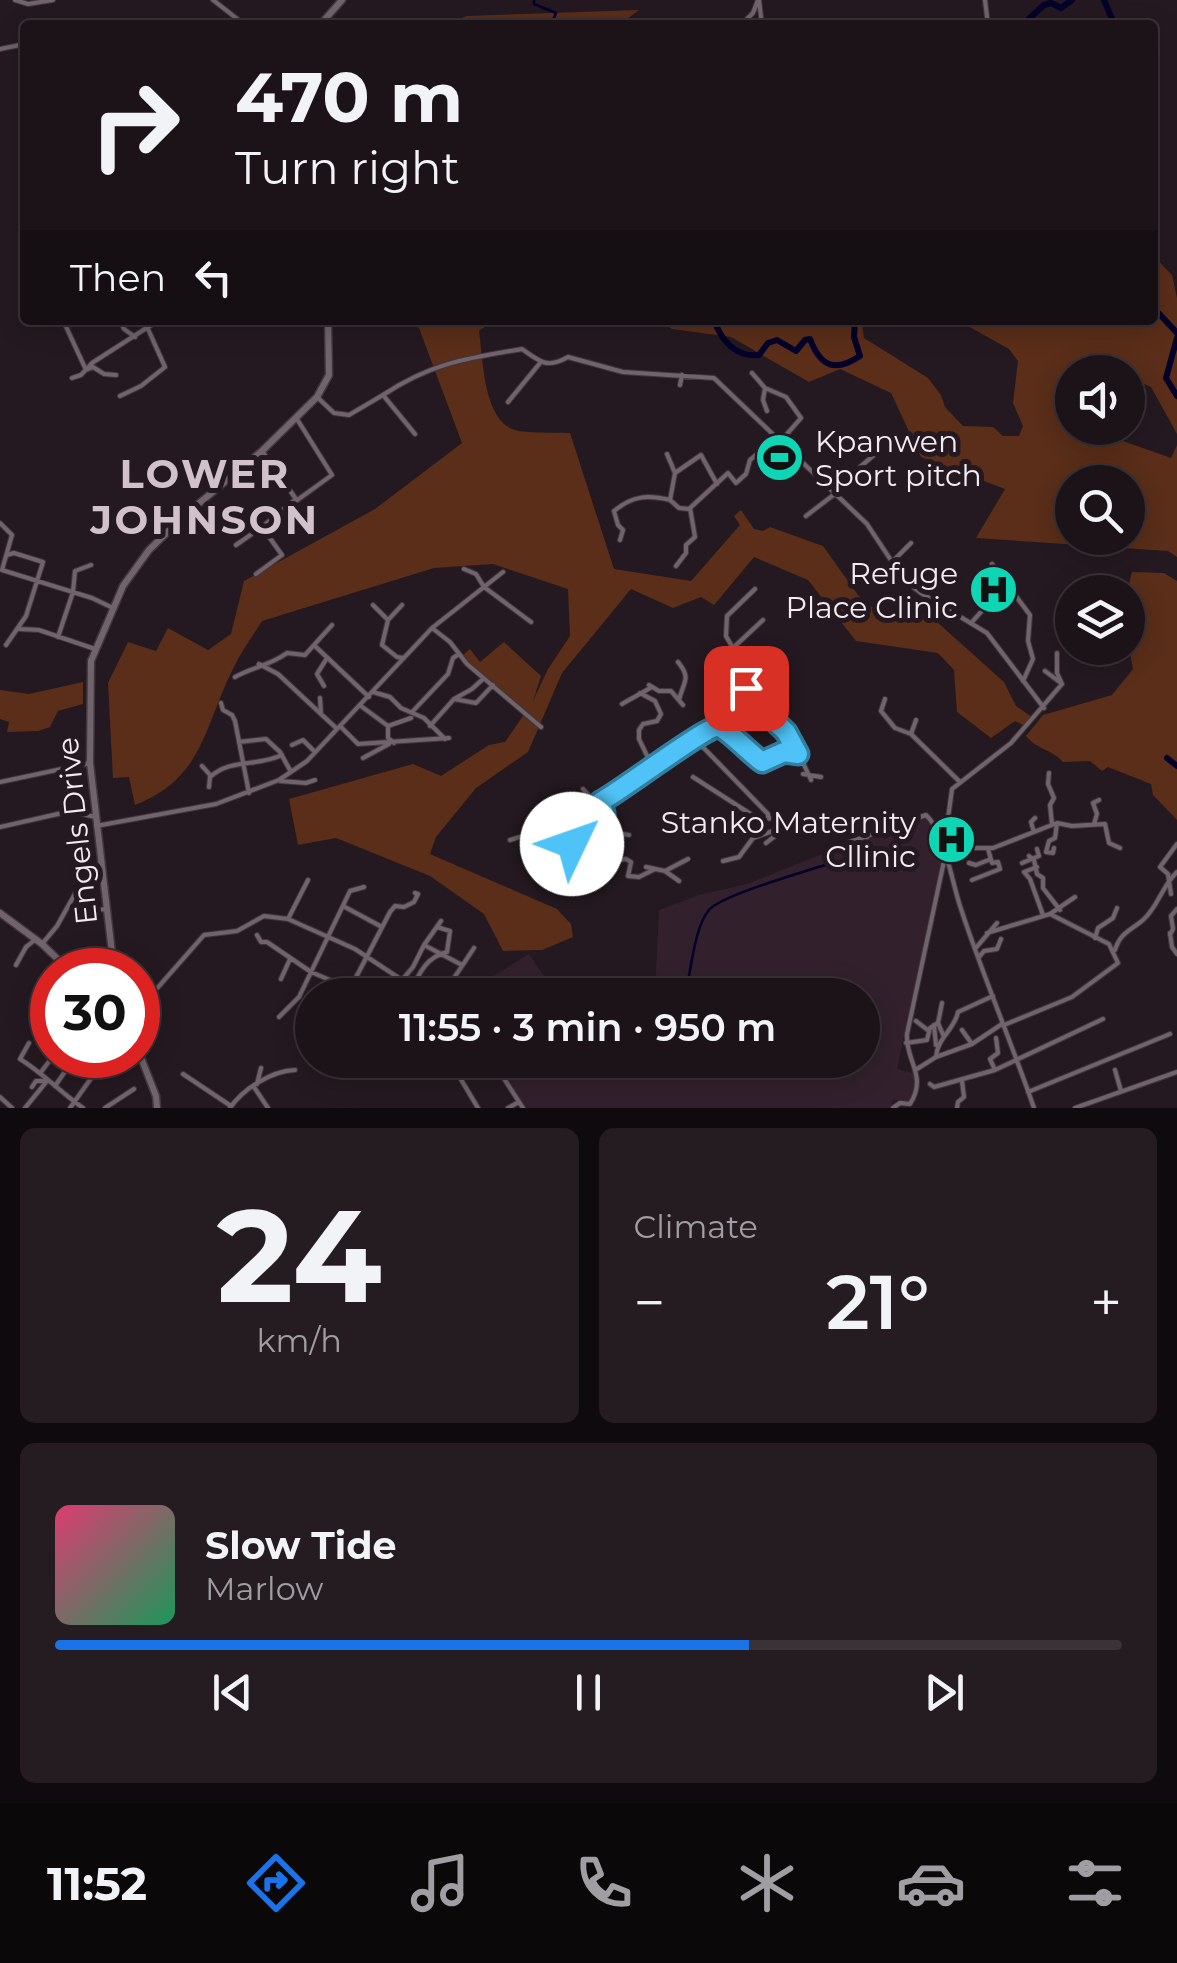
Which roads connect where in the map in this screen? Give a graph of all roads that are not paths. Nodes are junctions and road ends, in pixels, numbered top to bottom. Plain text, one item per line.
1 (15, 0) edge
2 (52, 0) edge
3 (213, 0) edge
4 (342, 0) edge
5 (239, 20) edge
6 (324, 20) edge
7 (65, 325) edge
8 (122, 325) edge
9 (153, 325) edge
10 (328, 325) edge
11 (148, 329) junction
12 (135, 337) junction
13 (540, 363) junction
14 (86, 370) junction
15 (752, 373) dead end
16 (116, 374) dead end
17 (682, 375) junction
18 (72, 378) dead end
19 (680, 385) dead end
20 (765, 388) junction
21 (383, 395) junction
22 (120, 396) dead end
23 (317, 397) junction
24 (508, 402) dead end
25 (766, 411) dead end
26 (297, 419) junction
27 (415, 434) dead end
28 (778, 440) junction
29 (880, 450) dead end
30 (262, 451) junction
31 (666, 454) dead end
32 (860, 467) dead end
33 (676, 473) junction
34 (717, 484) junction
35 (836, 493) junction
36 (670, 500) junction
37 (295, 501) junction
38 (690, 508) junction
39 (806, 516) dead end
40 (0, 523) edge
41 (262, 527) junction
42 (620, 540) dead end
43 (911, 544) dead end
44 (236, 546) dead end
45 (7, 555) junction
46 (892, 562) junction
47 (91, 564) dead end
48 (992, 564) dead end
49 (676, 566) dead end
50 (464, 569) dead end
51 (1, 570) edge
52 (503, 572) dead end
53 (256, 574) dead end
54 (38, 581) junction
55 (1006, 584) junction
56 (484, 586) junction
57 (755, 590) dead end
58 (73, 592) junction
59 (402, 604) dead end
60 (373, 605) dead end
61 (113, 608) junction
62 (388, 620) junction
63 (763, 620) dead end
64 (531, 622) dead end
65 (972, 623) junction
66 (332, 626) dead end
67 (432, 628) junction
68 (20, 629) junction
69 (58, 637) junction
70 (6, 645) dead end
71 (734, 646) junction
72 (316, 647) junction
73 (95, 650) junction
74 (458, 654) junction
75 (327, 658) junction
76 (404, 658) junction
77 (678, 662) dead end
78 (259, 664) junction
79 (1057, 665) edge
80 (1045, 671) dead end
81 (234, 677) dead end
82 (484, 678) junction
83 (1023, 682) junction
84 (493, 684) junction
85 (1062, 684) junction
86 (324, 686) dead end
87 (640, 693) junction
88 (371, 694) junction
89 (320, 698) dead end
90 (454, 698) junction
91 (885, 699) dead end
92 (220, 703) dead end
93 (622, 704) dead end
94 (361, 706) junction
95 (1044, 708) junction
96 (321, 714) junction
97 (411, 715) junction
98 (916, 720) dead end
99 (388, 726) junction
100 (430, 726) junction
101 (338, 727) junction
102 (541, 727) dead end
103 (911, 734) junction
104 (696, 740) junction
105 (239, 742) junction
106 (392, 744) junction
107 (292, 745) dead end
108 (315, 752) junction
109 (798, 754) junction
110 (282, 755) junction
111 (363, 758) dead end
112 (90, 763) junction
113 (243, 764) junction
114 (202, 766) dead end
115 (652, 766) junction
116 (291, 772) junction
117 (1049, 773) dead end
118 (211, 776) junction
119 (694, 777) dead end
120 (821, 777) dead end
121 (278, 780) junction
122 (314, 780) dead end
123 (0, 782) edge
124 (960, 782) junction
125 (209, 787) dead end
126 (582, 790) dead end
127 (249, 794) junction
128 (735, 796) dead end
129 (1099, 800) dead end
130 (600, 802) junction
131 (735, 804) junction
132 (599, 818) junction
133 (768, 818) junction
134 (1035, 818) dead end
135 (96, 822) junction
136 (1054, 823) junction
137 (1094, 824) junction
138 (557, 826) junction
139 (0, 827) edge
140 (785, 827) junction
141 (1034, 832) junction
142 (607, 833) junction
143 (531, 834) junction
144 (629, 835) dead end
145 (597, 836) junction
146 (867, 837) junction
147 (510, 840) dead end
148 (850, 842) dead end
149 (552, 843) junction
150 (766, 843) dead end
151 (1177, 844) edge
152 (944, 848) junction
153 (1054, 848) dead end
154 (1120, 848) dead end
155 (988, 849) junction
156 (1037, 849) dead end
157 (1031, 858) junction
158 (688, 859) dead end
159 (944, 859) junction
160 (991, 859) junction
161 (612, 860) junction
162 (723, 862) dead end
163 (969, 863) dead end
164 (1022, 863) dead end
165 (646, 867) dead end
166 (1036, 867) junction
167 (609, 869) dead end
168 (655, 869) junction
169 (665, 872) junction
170 (1177, 872) edge
171 (308, 880) dead end
172 (972, 880) dead end
173 (1170, 880) junction
174 (679, 881) dead end
175 (364, 887) dead end
176 (76, 892) dead end
177 (414, 893) dead end
178 (1171, 894) dead end
179 (1075, 897) dead end
180 (344, 906) junction
181 (1177, 906) edge
182 (1116, 908) dead end
183 (108, 909) junction
184 (1060, 910) junction
185 (0, 913) edge
186 (1050, 914) junction
187 (1043, 915) junction
188 (84, 919) dead end
189 (288, 919) junction
190 (996, 923) dead end
191 (382, 927) junction
192 (987, 933) junction
193 (257, 935) dead end
194 (327, 938) junction
195 (1096, 938) junction
196 (1001, 939) dead end
197 (39, 941) junction
198 (424, 945) junction
199 (46, 948) edge
200 (112, 948) edge
201 (474, 948) dead end
202 (975, 948) junction
203 (1114, 950) junction
204 (444, 954) junction
205 (1177, 954) edge
206 (979, 957) junction
207 (368, 958) junction
208 (290, 959) junction
209 (16, 965) dead end
210 (462, 965) junction
211 (311, 972) junction
212 (327, 978) edge
213 (356, 978) edge
214 (399, 978) joint
215 (418, 978) edge
216 (454, 978) edge
217 (281, 979) dead end
218 (160, 985) edge
219 (993, 996) junction
220 (942, 1003) dead end
221 (279, 1018) dead end
222 (1103, 1019) dead end
223 (916, 1021) dead end
224 (936, 1024) junction
225 (1003, 1024) junction
226 (962, 1030) dead end
227 (928, 1031) junction
228 (1170, 1034) dead end
229 (944, 1037) junction
230 (996, 1038) dead end
231 (29, 1042) dead end
232 (906, 1043) junction
233 (972, 1044) junction
234 (936, 1056) junction
235 (1016, 1058) junction
236 (30, 1065) edge
237 (262, 1068) dead end
238 (916, 1069) junction
239 (294, 1070) dead end
240 (995, 1070) junction
241 (1115, 1070) dead end
242 (1177, 1072) edge
243 (183, 1074) dead end
244 (45, 1078) edge
245 (60, 1078) edge
246 (91, 1078) edge
247 (149, 1078) edge
248 (461, 1078) edge
249 (504, 1078) edge
250 (47, 1081) junction
251 (962, 1081) junction
252 (930, 1084) dead end
253 (255, 1085) junction
254 (55, 1086) junction
255 (970, 1086) dead end
256 (32, 1088) dead end
257 (963, 1088) junction
258 (134, 1089) dead end
259 (1121, 1091) junction
260 (1028, 1092) junction
261 (0, 1097) edge
262 (519, 1102) junction
263 (76, 1103) junction
264 (231, 1107) edge
265 (12, 1108) edge
266 (25, 1108) edge
267 (70, 1108) edge
268 (83, 1108) edge
269 (105, 1108) edge
270 (157, 1108) edge
271 (268, 1108) edge
272 (478, 1108) edge
273 (508, 1108) edge
274 (522, 1108) edge
275 (893, 1108) edge
276 (957, 1108) edge
277 (1034, 1108) edge
278 (1075, 1108) edge

1 - 2 street
3 - 5 street
4 - 6 street
7 - 14 street
8 - 12 street
9 - 11 street
10 - 23 street, Engels Drive
11 - 12 street
11 - 22 street
12 - 14 street
13 - 17 street
13 - 21 street
13 - 24 street
14 - 16 street
14 - 18 street
15 - 20 street
17 - 19 street
17 - 28 street
20 - 25 street
20 - 28 street
21 - 23 street
21 - 27 street
23 - 26 street, Engels Drive
26 - 30 street, Engels Drive
26 - 37 street
28 - 34 street
28 - 35 street
29 - 32 street
30 - 37 street
30 - 61 street, Engels Drive
31 - 33 street
33 - 34 street
33 - 36 street
34 - 38 street
35 - 39 street
35 - 46 street
36 - 38 street
36 - 42 street
37 - 41 street
38 - 49 street
40 - 45 street
41 - 44 street
41 - 53 street
43 - 46 street
45 - 51 street
45 - 54 street
46 - 65 street
47 - 58 street
48 - 55 street
50 - 56 street
51 - 54 street
52 - 56 street
54 - 58 street
54 - 68 street
55 - 65 street
55 - 83 street
56 - 64 street
56 - 67 street
57 - 71 street
58 - 61 street
58 - 69 street
59 - 62 street
60 - 62 street
61 - 73 street, Engels Drive
62 - 76 street
63 - 71 street
65 - 83 street
66 - 72 street
67 - 74 street
67 - 76 street
68 - 69 street
68 - 70 street
69 - 73 street
71 - 109 street
72 - 75 street
72 - 78 street
73 - 112 street, Engels Drive
74 - 82 street
74 - 97 street
75 - 86 street
75 - 88 street
76 - 88 street
77 - 87 street
78 - 81 street
78 - 96 street
79 - 85 street
80 - 85 street
82 - 84 street
82 - 90 street
83 - 95 street
84 - 90 street
84 - 102 street
85 - 95 street
87 - 93 street
87 - 115 street
88 - 94 street
88 - 97 street
89 - 96 street
90 - 100 street
91 - 103 street
92 - 105 street
94 - 99 street
94 - 101 street
95 - 124 street
96 - 101 street
97 - 99 street
97 - 100 street
98 - 103 street
99 - 106 street
100 - 106 street
101 - 106 street
101 - 108 street
103 - 124 street
104 - 109 street
104 - 115 street
104 - 133 street
105 - 110 street
105 - 113 street
106 - 111 street
107 - 108 street
108 - 116 street
109 - 120 street
110 - 113 street
110 - 116 street
112 - 123 street
112 - 135 street, Engels Drive
113 - 118 street
113 - 127 street
114 - 118 street
115 - 130 street
116 - 121 street
117 - 136 street
118 - 125 street
119 - 131 street
121 - 122 street
121 - 127 street
124 - 152 street
126 - 130 street
127 - 135 street
128 - 131 street
129 - 137 street
130 - 132 street
131 - 133 street
132 - 138 street
132 - 145 street
133 - 140 street
134 - 141 street
135 - 139 street
135 - 183 street, Engels Drive
136 - 137 street
136 - 141 street
136 - 153 street
137 - 154 street
138 - 143 street
138 - 149 street
140 - 146 street
140 - 150 street
140 - 162 street
141 - 155 street
142 - 144 street
142 - 145 street
142 - 161 street
143 - 147 street
143 - 149 street
145 - 149 street
146 - 148 street
146 - 152 street
151 - 173 street
152 - 155 street
152 - 159 street
155 - 160 street
156 - 157 street
157 - 164 street
157 - 166 street
158 - 169 street
159 - 202 street
159 - 232 street
160 - 163 street
160 - 172 street
161 - 167 street
161 - 168 street
165 - 168 street
166 - 184 street
166 - 187 street
168 - 169 street
169 - 174 street
170 - 173 street
171 - 189 street
173 - 178 street
173 - 203 street
175 - 180 street
176 - 197 street
177 - 191 street
179 - 184 street
180 - 191 street
180 - 194 street
181 - 205 street
182 - 195 street
183 - 188 street
183 - 200 street, Engels Drive
184 - 186 street
185 - 197 street
186 - 187 street
186 - 195 street
187 - 192 street
189 - 194 street
189 - 218 street
190 - 192 street
191 - 207 street
192 - 202 street
193 - 208 street
194 - 207 street
194 - 211 street
195 - 203 street
196 - 206 street
197 - 199 street
197 - 209 street
198 - 204 street
198 - 204 street
198 - 214 street
201 - 210 street
202 - 206 street
203 - 225 street
204 - 210 street
204 - 215 street
206 - 219 street
207 - 213 street
207 - 214 street
208 - 211 street
208 - 217 street
210 - 216 street
211 - 212 street
211 - 221 street
219 - 225 street
219 - 229 street
220 - 224 street
222 - 235 street
223 - 227 street
224 - 227 street
224 - 229 street
224 - 234 street
225 - 233 street
225 - 235 street
226 - 233 street
227 - 232 street
228 - 260 street
229 - 234 street
230 - 240 street
231 - 236 street
232 - 238 street
233 - 234 street
234 - 238 street
235 - 240 street
235 - 260 street
237 - 253 street
238 - 275 street
239 - 253 street
240 - 251 street
241 - 259 street
242 - 259 street
243 - 264 street
244 - 250 street
245 - 254 street
246 - 263 street
247 - 270 street
248 - 272 street
249 - 262 street
250 - 254 street
250 - 256 street
250 - 266 street
251 - 252 street
251 - 257 street
253 - 264 street
253 - 271 street
254 - 263 street
255 - 257 street
257 - 276 street
258 - 269 street
259 - 278 street
260 - 277 street
261 - 265 street
262 - 273 street
262 - 274 street
263 - 267 street
263 - 268 street

